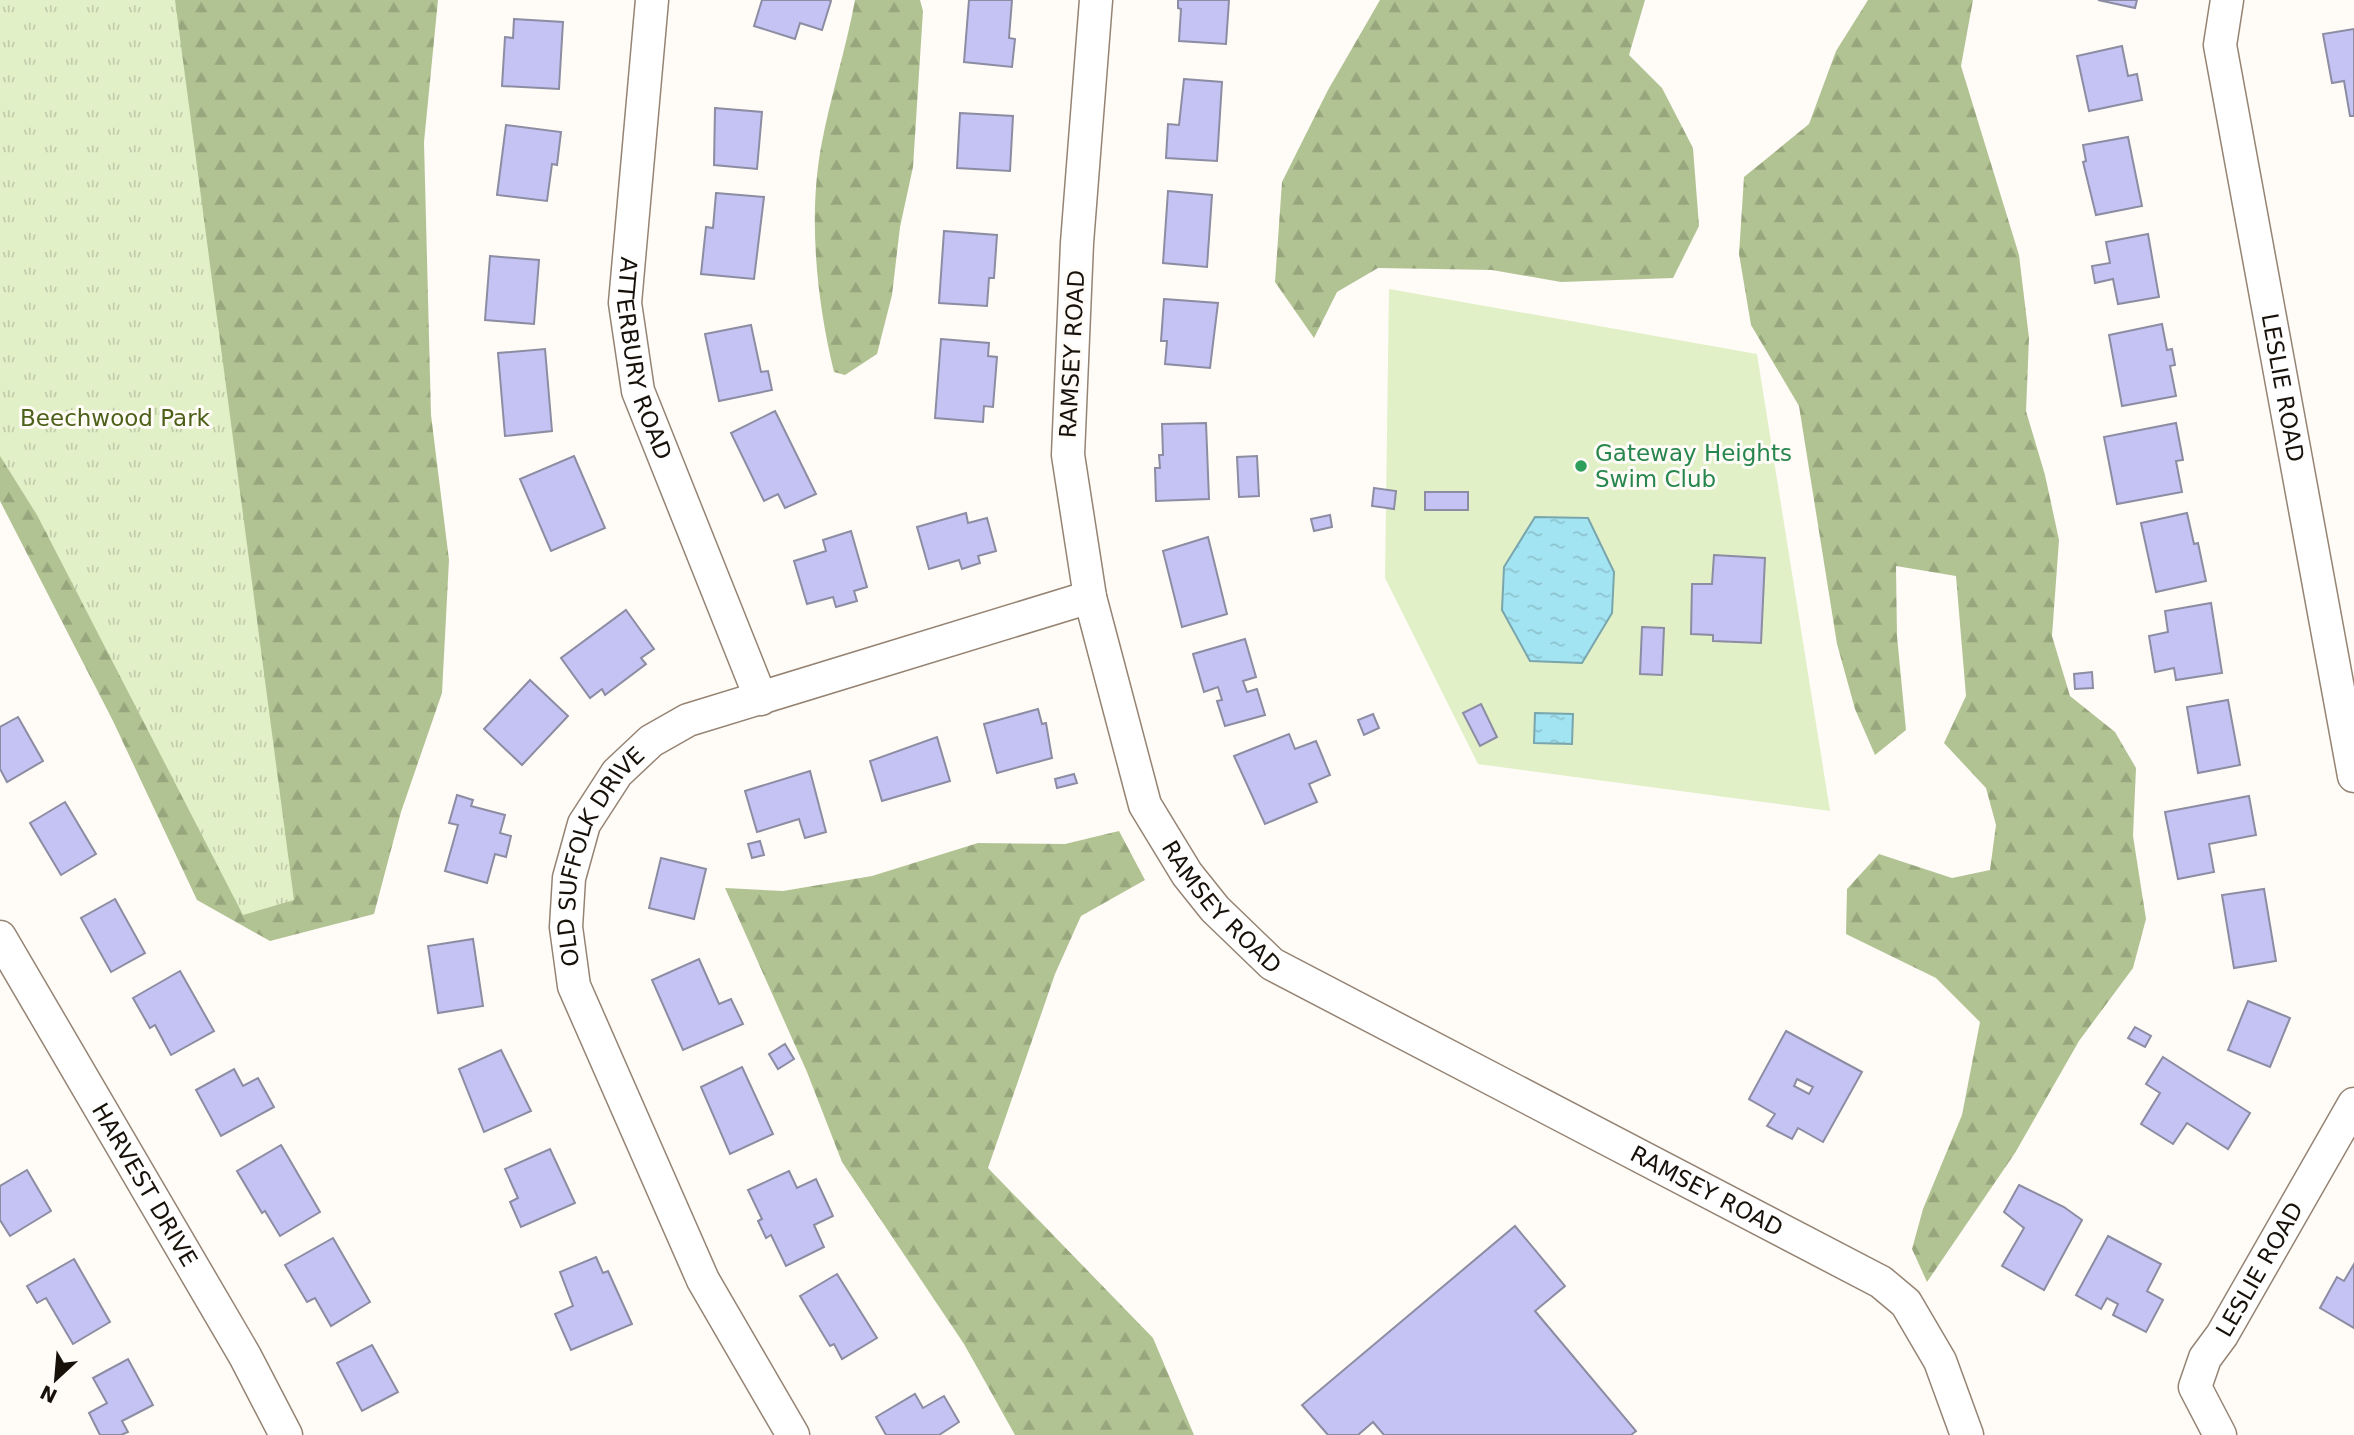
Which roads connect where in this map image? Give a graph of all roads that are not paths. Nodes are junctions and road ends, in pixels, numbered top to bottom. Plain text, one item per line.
1 (652, 0) edge
2 (1096, 0) edge
3 (2227, 0) edge
4 (1090, 597) junction
5 (761, 699) junction
6 (2354, 776) edge
7 (0, 937) edge
8 (2354, 1104) edge
9 (286, 1435) edge
10 (793, 1435) edge
11 (1967, 1435) edge
12 (2220, 1435) edge

1 - 5 street, ATTERBURY ROAD
2 - 4 street, RAMSEY ROAD
3 - 6 street, LESLIE ROAD
4 - 5 street, OLD SUFFOLK DRIVE
4 - 11 street, RAMSEY ROAD
5 - 10 street, OLD SUFFOLK DRIVE
7 - 9 street, HARVEST DRIVE
8 - 12 street, LESLIE ROAD

